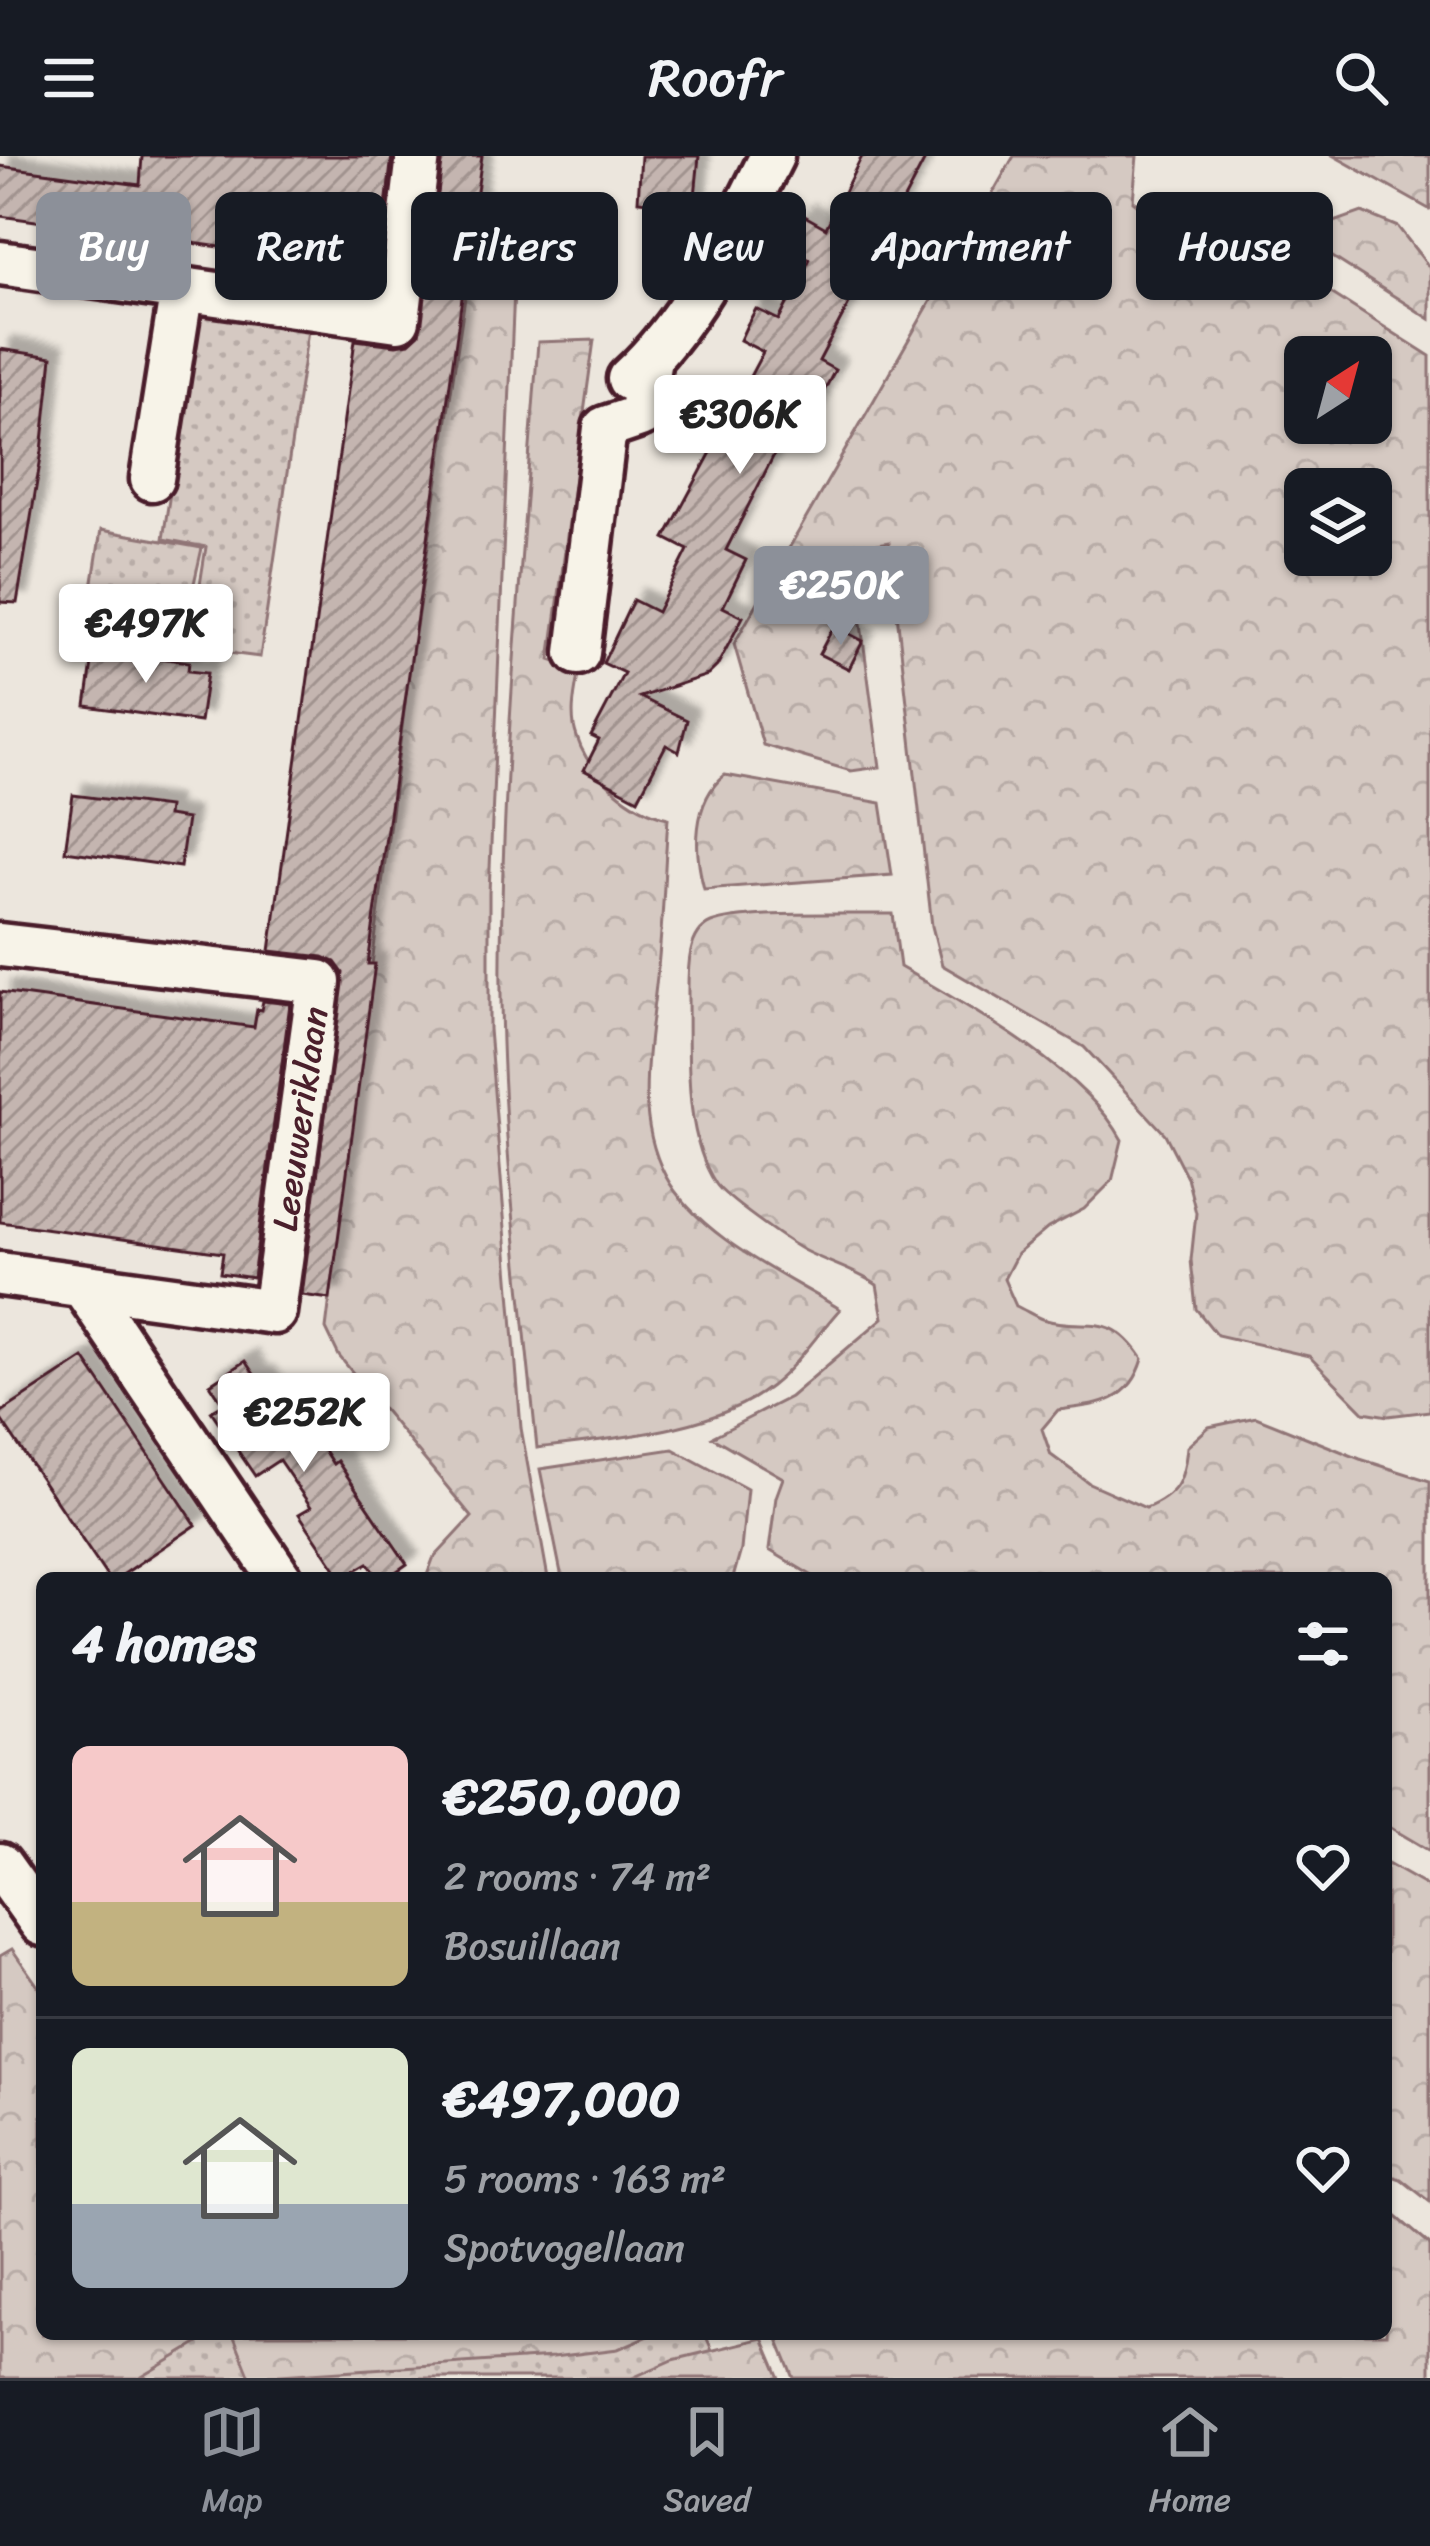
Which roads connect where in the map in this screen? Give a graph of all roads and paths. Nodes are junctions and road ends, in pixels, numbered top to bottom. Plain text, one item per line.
1 (418, 156) edge
2 (772, 156) edge
3 (0, 263) edge
4 (36, 268) edge
5 (191, 289) edge
6 (180, 300) edge
7 (650, 359) junction
8 (615, 392) dead end
9 (152, 479) dead end
10 (578, 653) dead end
11 (0, 945) edge
12 (0, 1274) edge
13 (83, 1286) junction
14 (276, 1572) edge
15 (27, 1892) edge
16 (0, 1934) edge

1 - 5 street
2 - 7 street
3 - 4 street
6 - 9 street
7 - 8 street
7 - 10 street
11 - 13 street, Leeuweriklaan
12 - 13 street, Leeuweriklaan
13 - 14 street
15 - 16 street

